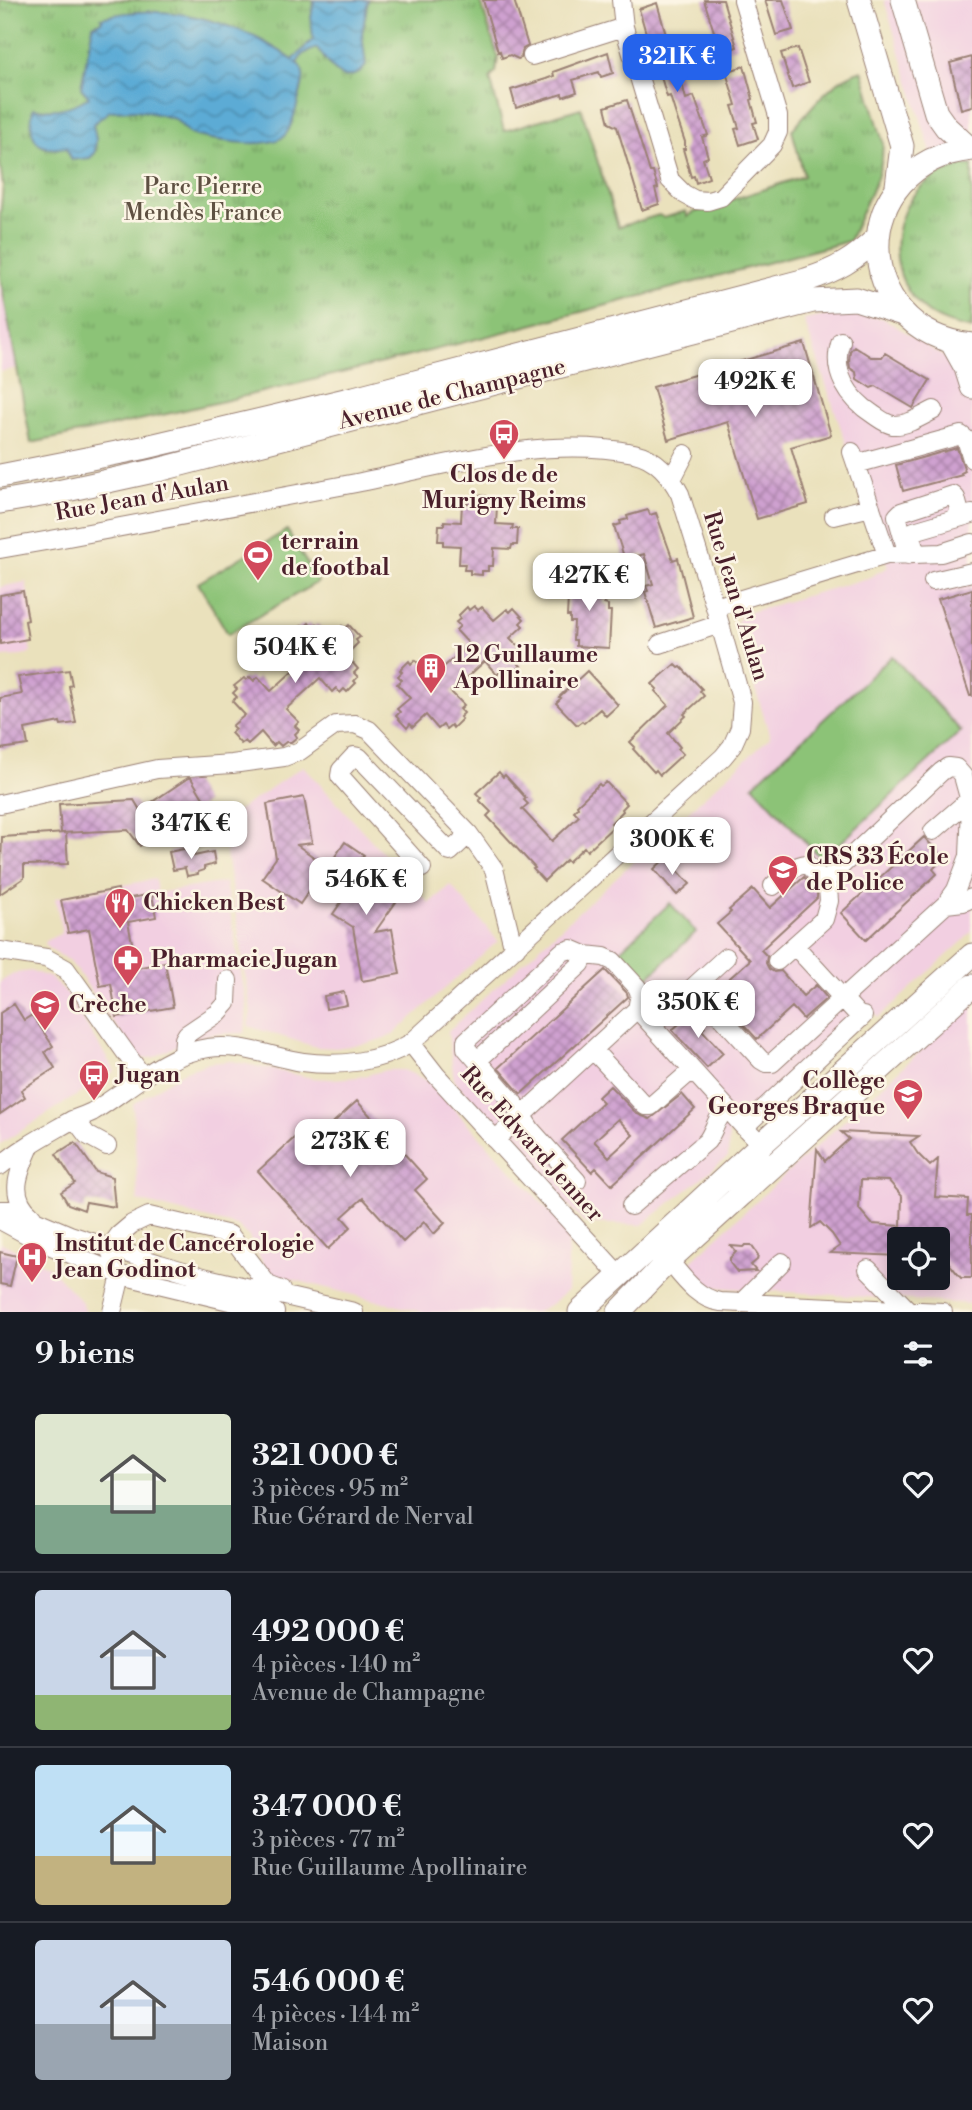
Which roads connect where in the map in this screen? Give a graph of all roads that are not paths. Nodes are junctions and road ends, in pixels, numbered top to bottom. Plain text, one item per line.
1 (621, 0) edge
2 (743, 0) edge
3 (859, 0) edge
4 (903, 0) edge
5 (624, 27) junction
6 (532, 56) dead end
7 (971, 149) edge
8 (897, 186) junction
9 (877, 238) junction
10 (903, 314) junction
11 (841, 341) dead end
12 (962, 344) edge
13 (972, 387) edge
14 (934, 410) dead end
15 (685, 454) dead end
16 (972, 459) edge
17 (0, 476) edge
18 (672, 479) junction
19 (36, 496) junction
20 (0, 502) edge
21 (871, 507) junction
22 (0, 509) edge
23 (834, 516) dead end
24 (967, 516) edge
25 (972, 543) edge
26 (0, 549) edge
27 (912, 554) junction
28 (887, 555) junction
29 (972, 572) edge
30 (933, 581) dead end
31 (718, 615) junction
32 (660, 644) dead end
33 (971, 803) edge
34 (0, 804) edge
35 (933, 831) dead end
36 (468, 834) junction
37 (422, 868) dead end
38 (824, 882) junction
39 (773, 886) dead end
40 (972, 898) edge
41 (946, 904) junction
42 (794, 946) junction
43 (516, 948) junction
44 (0, 951) edge
45 (972, 955) edge
46 (726, 957) dead end
47 (777, 961) dead end
48 (228, 980) dead end
49 (972, 986) edge
50 (694, 987) junction
51 (842, 998) junction
52 (637, 1009) junction
53 (652, 1025) junction
54 (411, 1043) junction
55 (593, 1050) junction
56 (183, 1055) junction
57 (692, 1070) junction
58 (143, 1077) junction
59 (727, 1108) junction
60 (522, 1116) junction
61 (75, 1119) junction
62 (744, 1127) junction
63 (495, 1140) junction
64 (31, 1144) junction
65 (107, 1146) dead end
66 (761, 1151) junction
67 (2, 1167) edge
68 (577, 1181) dead end
69 (17, 1187) junction
70 (0, 1203) edge
71 (631, 1206) dead end
72 (0, 1209) edge
73 (719, 1215) junction
74 (35, 1219) junction
75 (0, 1220) edge
76 (109, 1249) junction
77 (661, 1252) junction
78 (782, 1262) dead end
79 (868, 1269) dead end
80 (121, 1275) junction
81 (620, 1276) junction
82 (303, 1300) junction
83 (741, 1303) junction
84 (704, 1306) edge
85 (912, 1311) edge
86 (112, 1312) edge
87 (275, 1312) edge
88 (354, 1312) edge
89 (580, 1312) edge
90 (619, 1312) edge
91 (943, 1312) edge

1 - 5 street
2 - 5 street
3 - 8 main road
4 - 7 main road
5 - 6 street
7 - 8 main road
8 - 9 main road
9 - 10 main road
9 - 17 main road, Avenue de Champagne
10 - 12 main road
10 - 19 main road, Avenue de Champagne
11 - 14 street
12 - 13 main road
15 - 18 street
16 - 21 street
18 - 26 street, Rue Jean d'Aulan
18 - 31 street, Rue Jean d'Aulan
19 - 20 main road, Avenue de Champagne
19 - 22 main road
21 - 23 street
21 - 28 street
24 - 27 street
25 - 27 street
27 - 28 street
28 - 31 street
29 - 30 street
31 - 32 street
31 - 43 street, Rue Jean d'Aulan
33 - 35 street
33 - 38 street
33 - 41 street
34 - 36 street
36 - 37 street
36 - 43 street
38 - 39 street
38 - 42 street
40 - 41 street
41 - 51 street
42 - 47 street
42 - 51 street
43 - 54 street, Rue Jean d'Aulan
44 - 58 street
45 - 66 main road
46 - 50 street
48 - 56 street
49 - 73 main road
50 - 51 street
50 - 53 street
51 - 62 street
52 - 53 street
52 - 55 street
52 - 60 street
53 - 57 street
54 - 56 street, Rue Jean d'Aulan
54 - 63 street, Rue Edward Jenner
55 - 57 street
55 - 60 street
56 - 58 street, Rue Jean d'Aulan
57 - 59 street
58 - 61 street, Rue Jean d'Aulan
59 - 62 street
59 - 71 street
60 - 63 street
60 - 68 street
61 - 64 street, Rue Jean d'Aulan
61 - 65 street
62 - 66 street
63 - 81 street, Rue Edward Jenner
64 - 67 street, Rue Jean d'Aulan
64 - 69 street
66 - 73 street
66 - 77 main road
69 - 70 street
69 - 74 street
72 - 74 street
73 - 77 main road
74 - 76 street
75 - 80 street
76 - 80 street
76 - 82 street
76 - 82 street
77 - 81 main road
77 - 84 street
77 - 90 main road
78 - 83 street
79 - 85 street
80 - 86 street
80 - 87 street
81 - 89 main road
82 - 88 street
83 - 84 street
83 - 85 street
85 - 91 street

